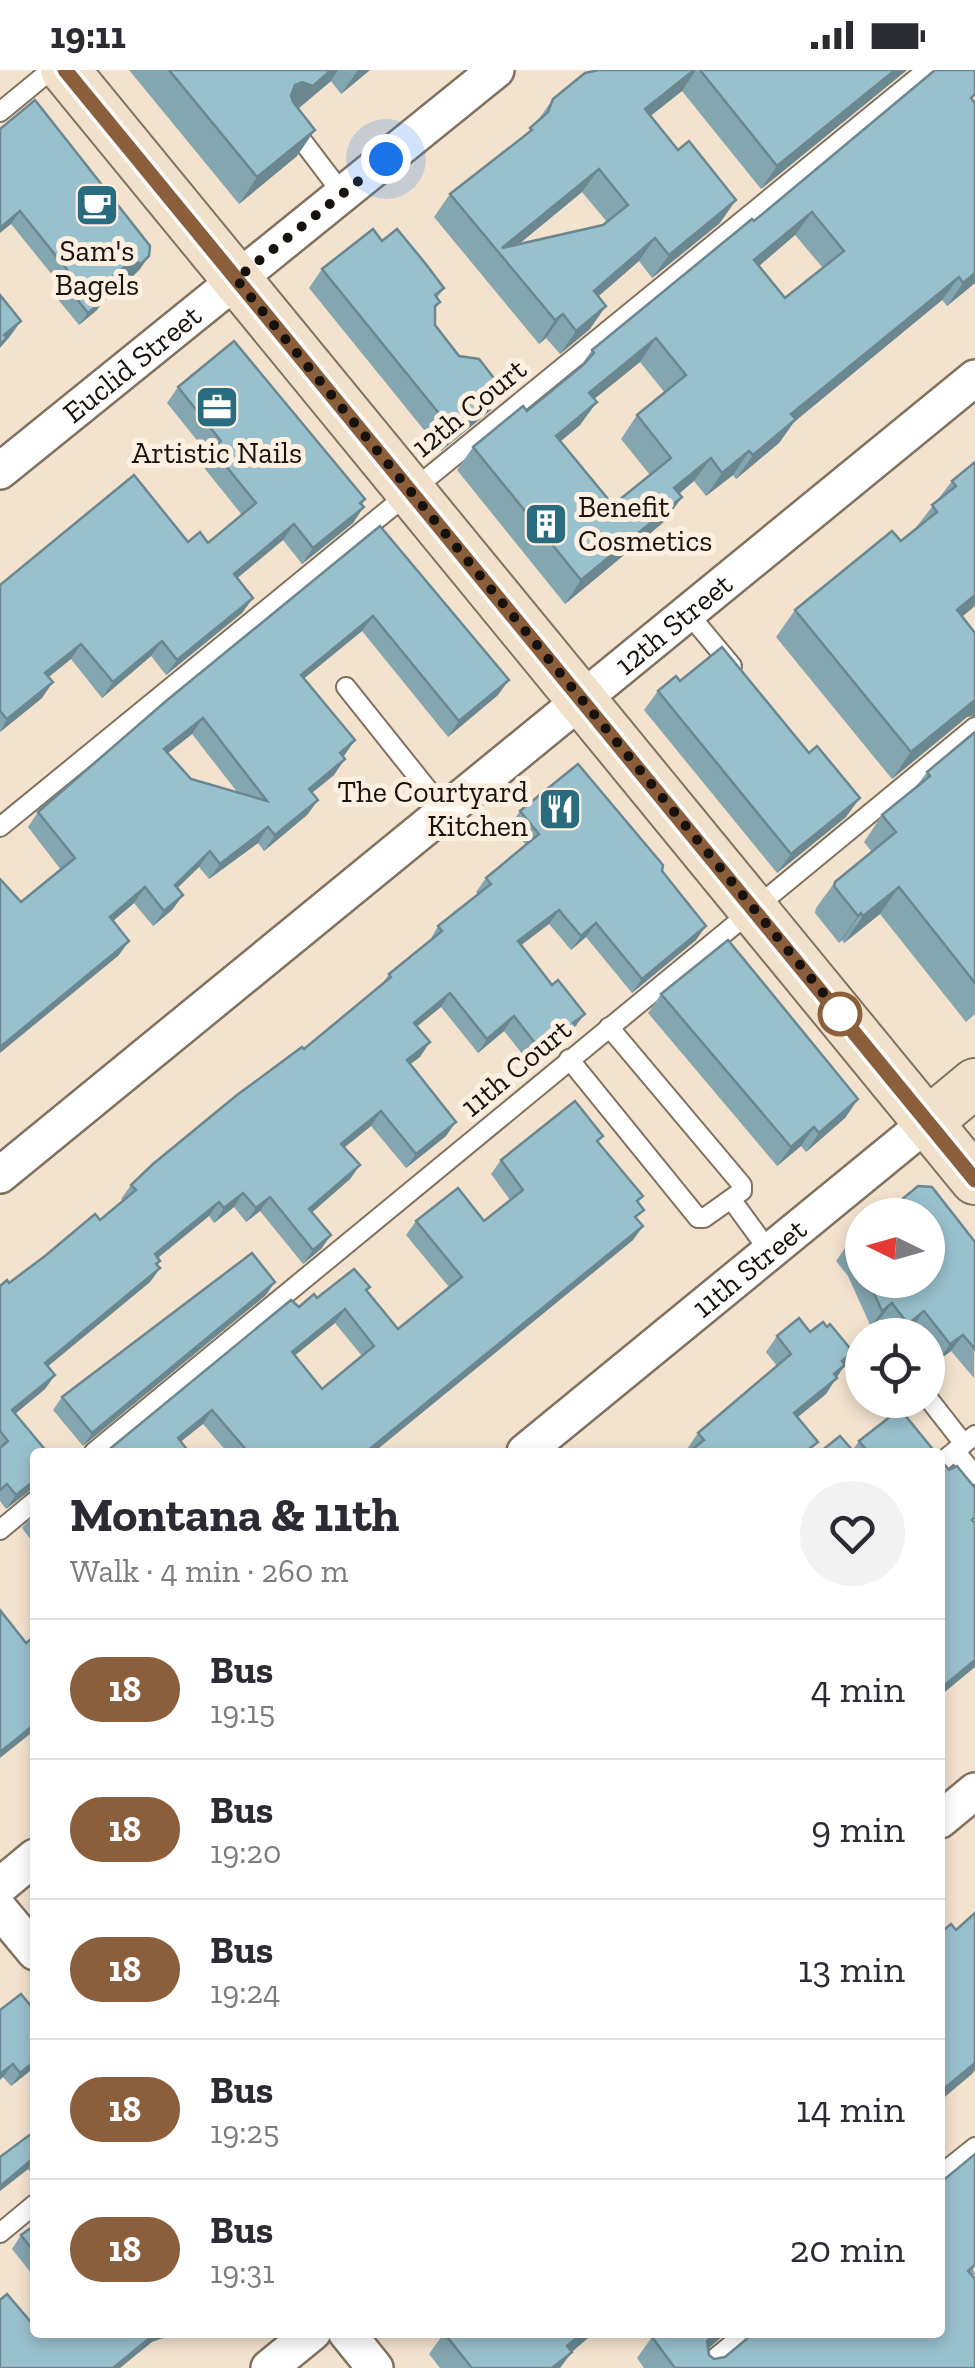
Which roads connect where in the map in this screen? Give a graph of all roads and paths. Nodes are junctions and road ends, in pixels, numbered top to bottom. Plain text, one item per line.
1 (52, 70) edge
2 (65, 70) edge
3 (496, 70) edge
4 (927, 70) edge
5 (0, 112) edge
6 (285, 120) edge
7 (342, 194) junction
8 (236, 279) junction
9 (975, 378) edge
10 (0, 471) edge
11 (410, 492) junction
12 (688, 614) junction
13 (346, 686) dead end
14 (749, 687) edge
15 (581, 701) junction
16 (975, 727) edge
17 (445, 812) junction
18 (0, 827) edge
19 (754, 909) junction
20 (608, 1027) junction
21 (569, 1059) junction
22 (975, 1083) edge
23 (928, 1122) junction
24 (0, 1175) edge
25 (975, 1180) edge
26 (731, 1199) junction
27 (768, 1251) junction
28 (940, 1418) edge
29 (99, 1448) edge
30 (529, 1448) edge
31 (958, 1448) edge
32 (975, 1475) edge
33 (30, 1506) edge
34 (0, 1530) edge
35 (975, 1791) edge
36 (945, 1816) edge
37 (30, 1861) edge
38 (0, 1886) edge
39 (0, 1910) edge
40 (30, 1946) edge
41 (975, 2147) edge
42 (945, 2171) edge
43 (30, 2208) edge
44 (0, 2232) edge
45 (306, 2338) edge
46 (351, 2338) edge
47 (740, 2338) edge
48 (270, 2368) edge
49 (375, 2368) edge
50 (703, 2368) edge

1 - 5 lane
2 - 8 street
3 - 7 street, Euclid Street
4 - 11 lane, 12th Court
6 - 7 lane
7 - 8 street, Euclid Street
8 - 10 street, Euclid Street
8 - 11 street
9 - 12 street, 12th Street
11 - 15 street
11 - 18 lane, 12th Court
12 - 14 lane
12 - 15 street, 12th Street
13 - 17 lane
15 - 17 street, 12th Street
15 - 19 street
16 - 19 lane, 11th Court
17 - 24 street, 12th Street
19 - 20 lane, 11th Court
19 - 23 street
20 - 21 lane, 11th Court
20 - 26 lane
21 - 26 lane
21 - 29 lane, 11th Court
22 - 23 street, 11th Street
23 - 25 street
23 - 27 street, 11th Street
26 - 27 lane
27 - 30 street, 11th Street
28 - 31 lane
31 - 32 lane
33 - 34 lane
35 - 36 street
37 - 38 street
39 - 40 street
41 - 42 lane
43 - 44 lane
45 - 48 street
46 - 49 street
47 - 50 lane

